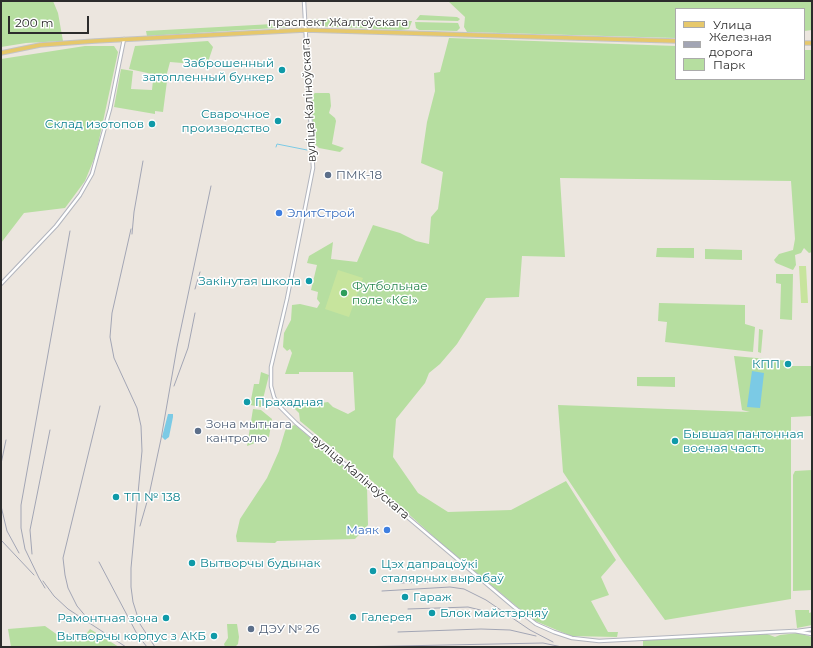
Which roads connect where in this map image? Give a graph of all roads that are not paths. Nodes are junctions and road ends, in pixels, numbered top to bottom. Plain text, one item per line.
1 (304, 1) edge
2 (305, 30) junction
3 (124, 39) junction
4 (675, 42) edge
5 (1, 53) edge
6 (1, 284) edge
7 (812, 629) edge
8 (794, 631) junction
9 (812, 634) edge

1 - 2 street, вуліца Каліноўскага
2 - 3 main road, праспект Жалтоўскага
2 - 4 main road, праспект Жалтоўскага
2 - 8 street, вуліца Каліноўскага
3 - 5 main road, праспект Жалтоўскага
3 - 6 street
7 - 8 street, вуліца Каліноўскага
8 - 9 street, вуліца Каліноўскага

